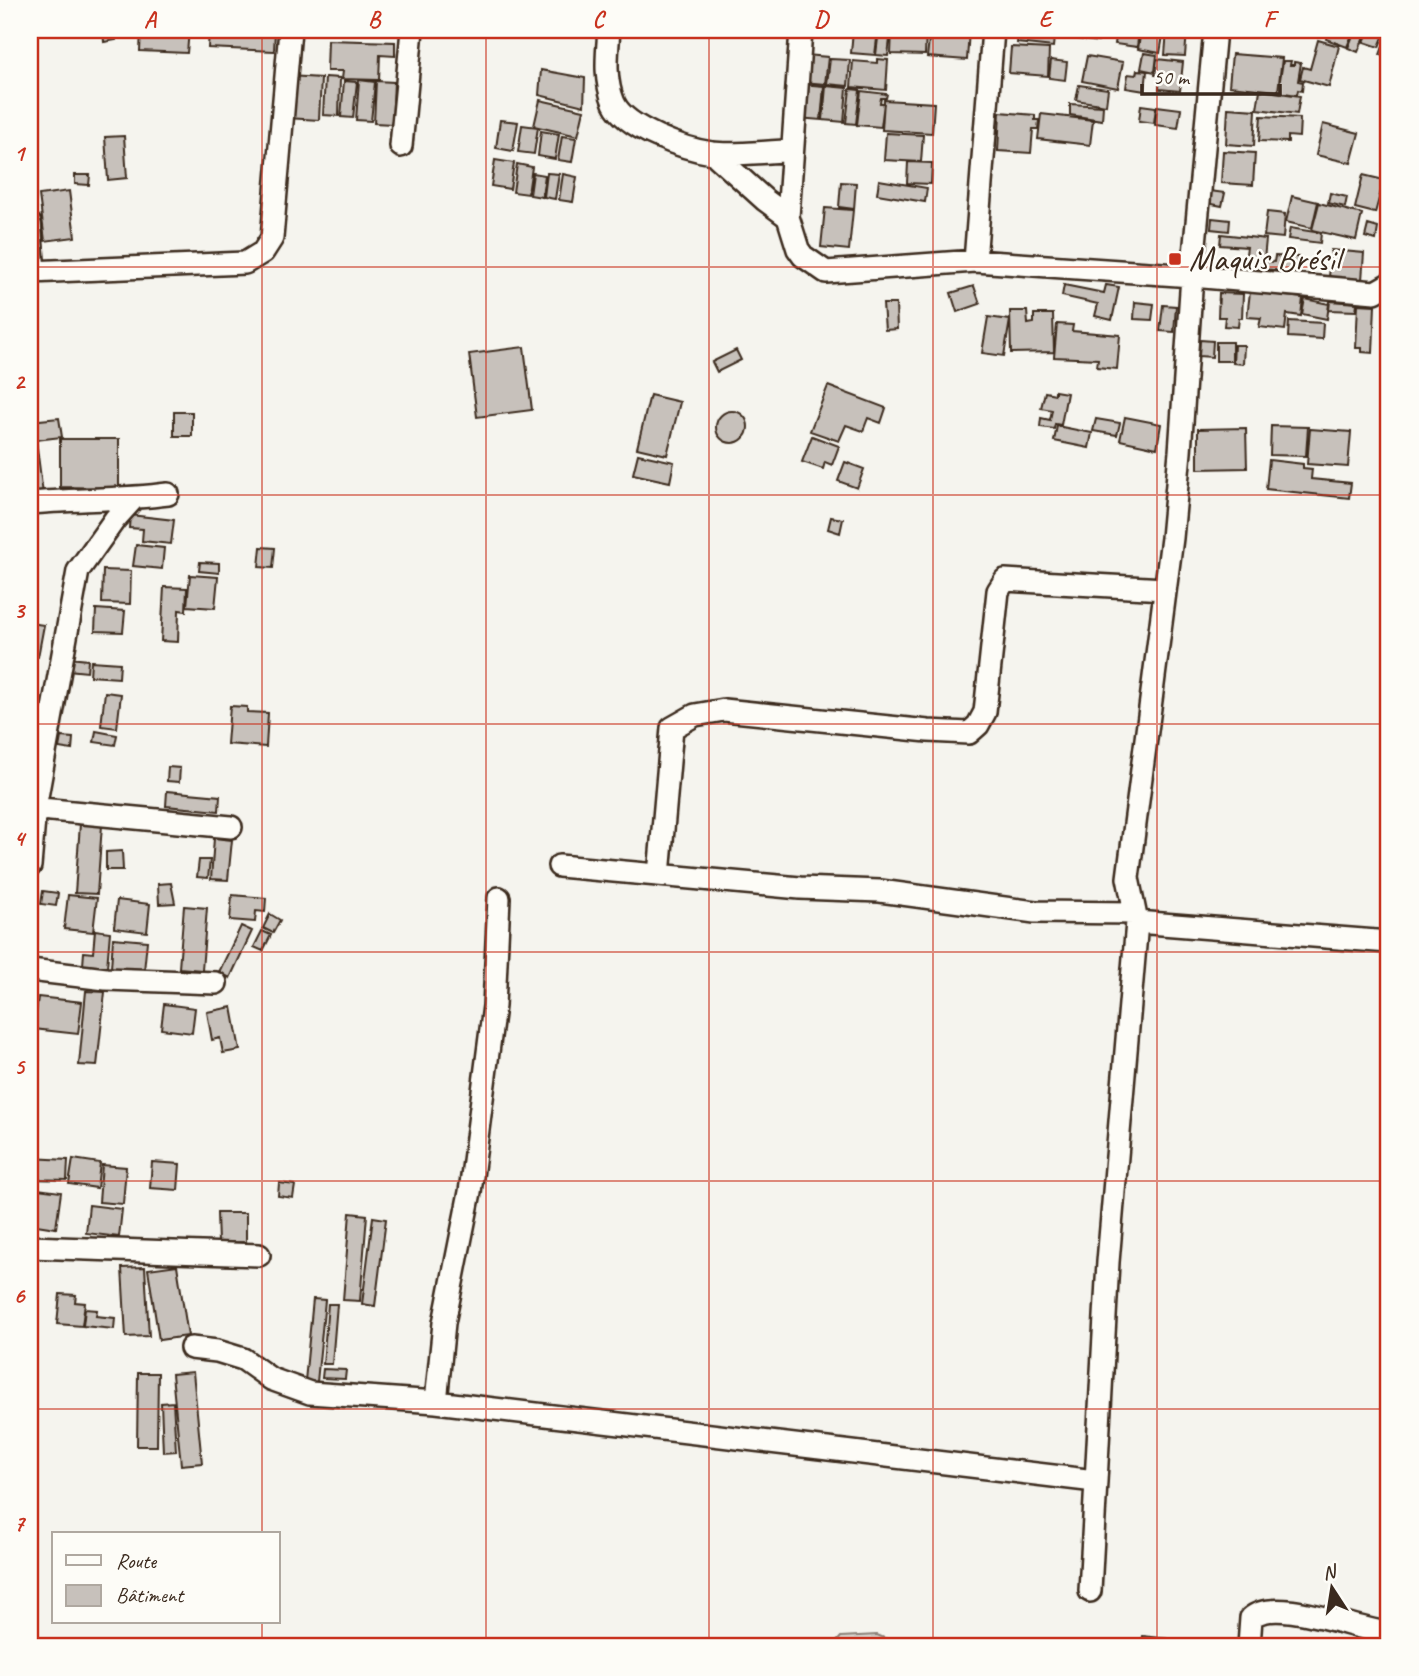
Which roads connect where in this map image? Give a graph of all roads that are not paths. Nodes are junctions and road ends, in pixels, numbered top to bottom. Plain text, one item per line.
1 (290, 30) edge
2 (412, 30) edge
3 (609, 30) edge
4 (801, 30) edge
5 (993, 30) edge
6 (1215, 30) edge
7 (401, 146) dead end
8 (792, 150) junction
9 (713, 153) junction
10 (788, 217) junction
11 (30, 224) edge
12 (975, 261) junction
13 (32, 272) edge
14 (1192, 276) junction
15 (1389, 286) edge
16 (168, 494) dead end
17 (134, 498) junction
18 (30, 503) edge
19 (1165, 589) junction
20 (33, 808) edge
21 (231, 827) dead end
22 (30, 866) edge
23 (559, 866) dead end
24 (659, 875) junction
25 (499, 898) dead end
26 (1136, 918) junction
27 (1389, 942) edge
28 (31, 969) edge
29 (216, 983) dead end
30 (30, 1247) edge
31 (259, 1255) dead end
32 (191, 1348) dead end
33 (436, 1402) junction
34 (1096, 1481) junction
35 (1090, 1591) dead end
36 (1389, 1633) edge
37 (1250, 1646) edge

1 - 13 street
2 - 7 street
3 - 9 street
4 - 8 street
5 - 12 street
6 - 14 street
8 - 9 street
8 - 10 street
9 - 10 street
10 - 12 street
11 - 13 street
12 - 14 street
14 - 15 street
14 - 19 street
16 - 17 street
17 - 18 street
17 - 20 street
19 - 24 street
19 - 26 street
20 - 21 street
20 - 22 street
23 - 24 street
24 - 26 street
25 - 33 street
26 - 27 street
26 - 34 street
28 - 29 street
30 - 31 street
32 - 33 street
33 - 34 street
34 - 35 street
36 - 37 street

